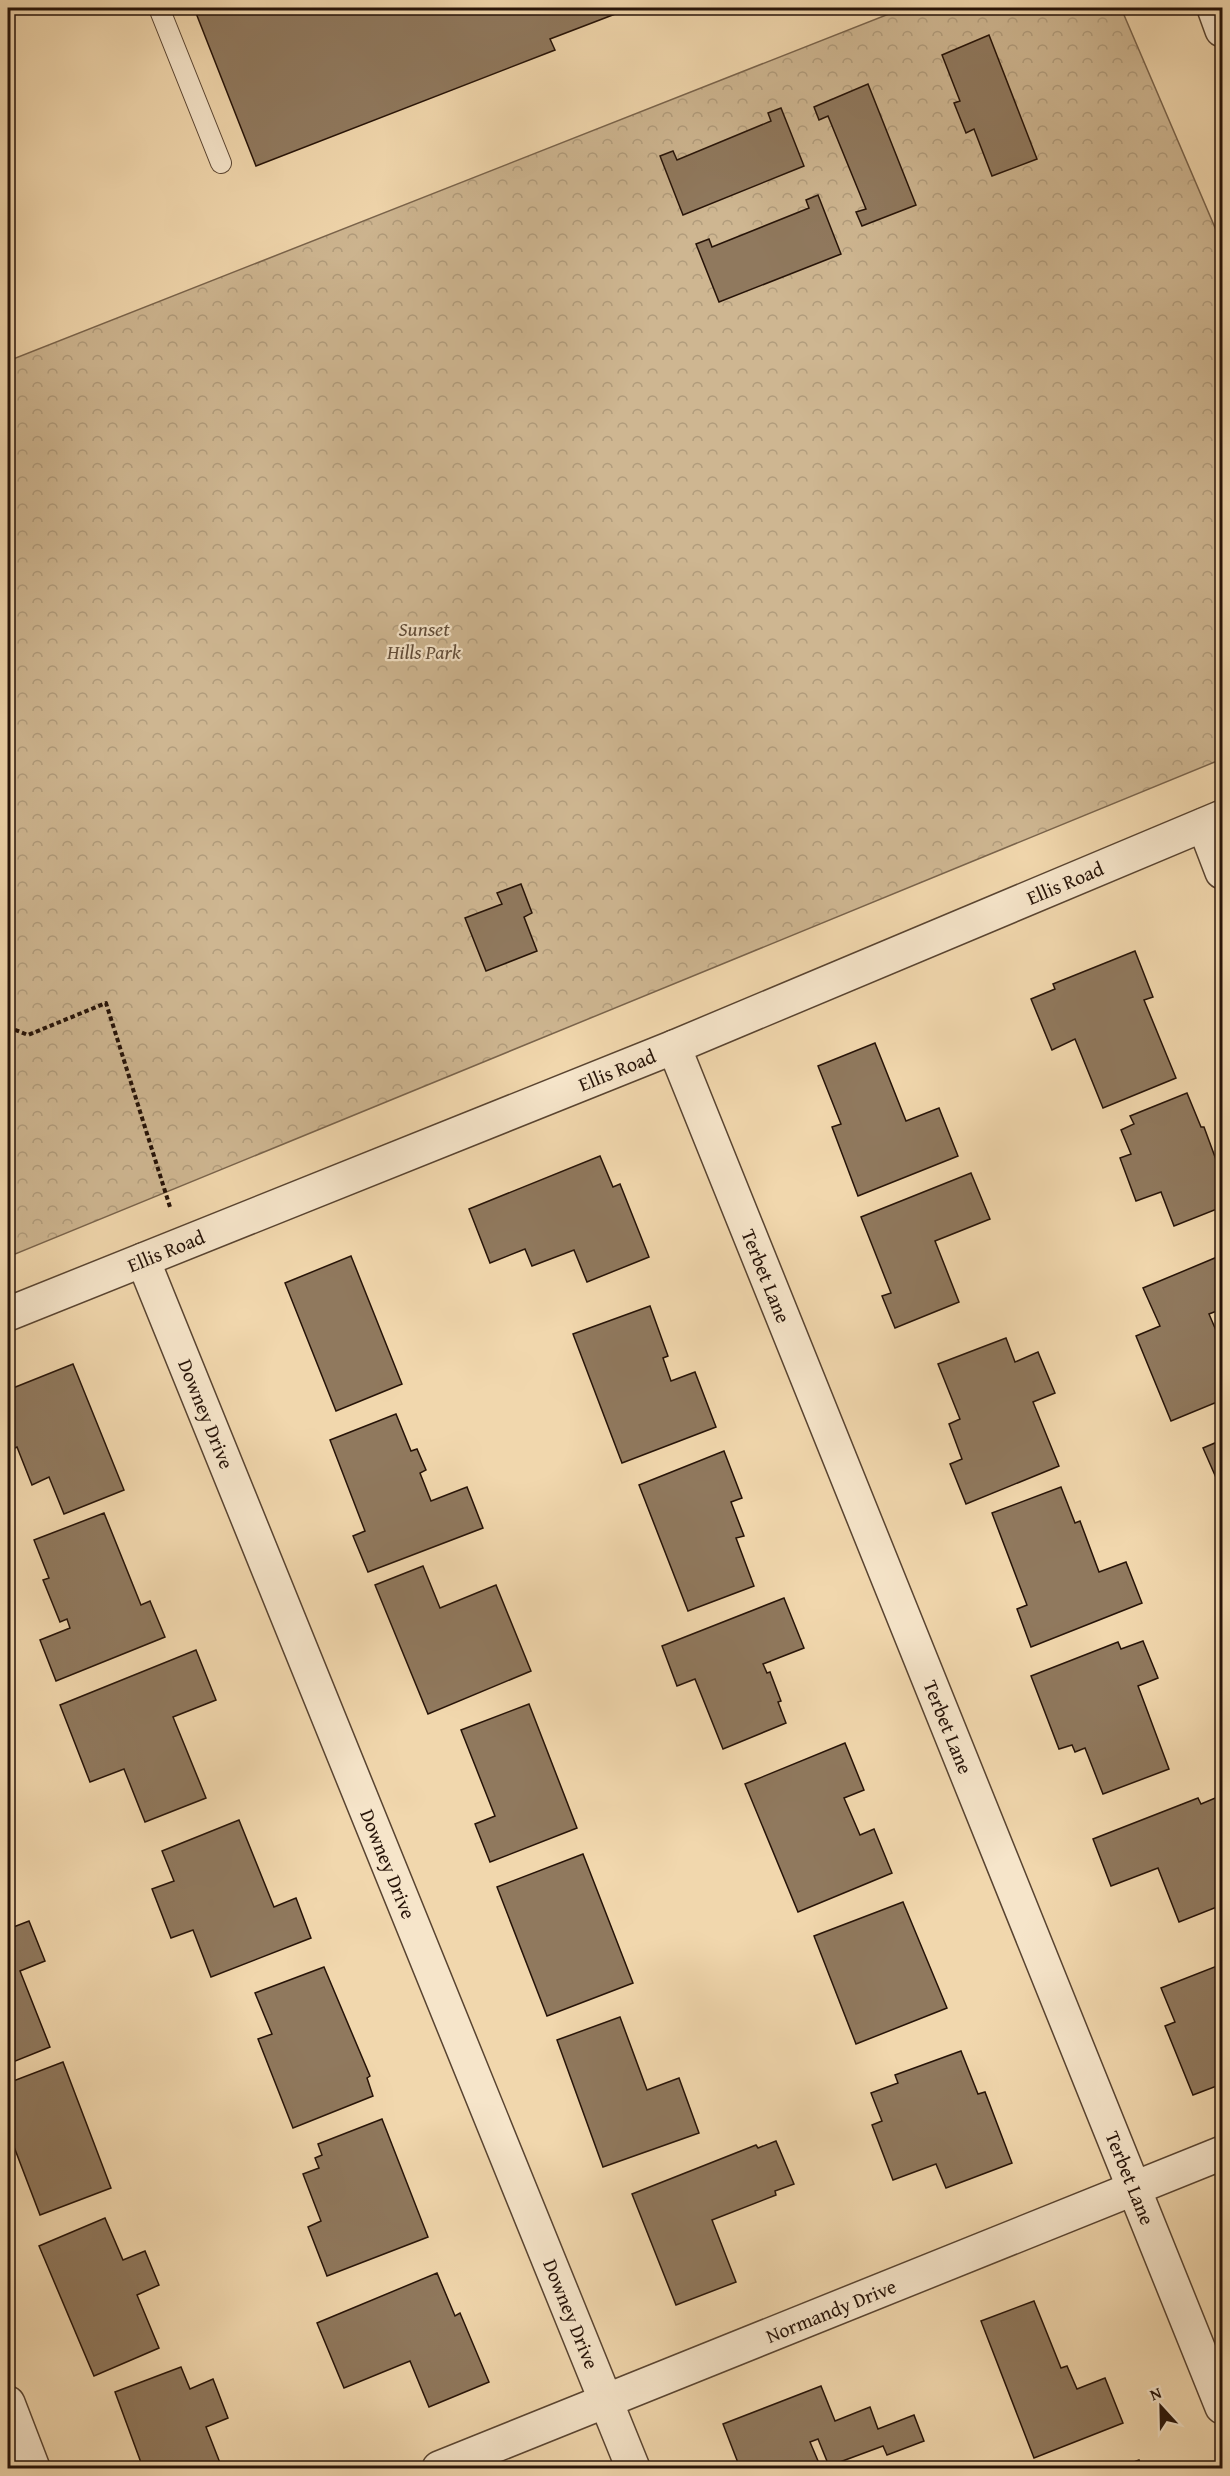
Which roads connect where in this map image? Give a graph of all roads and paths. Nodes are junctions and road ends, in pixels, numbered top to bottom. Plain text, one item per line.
1 (159, 8) edge
2 (1214, 8) edge
3 (1222, 30) edge
4 (221, 163) dead end
5 (1213, 821) edge
6 (1222, 872) edge
7 (8, 1027) edge
8 (674, 1047) junction
9 (171, 1211) dead end
10 (143, 1260) junction
11 (8, 1314) edge
12 (1222, 2153) edge
13 (1134, 2189) junction
14 (606, 2401) junction
15 (8, 2403) edge
16 (1222, 2407) edge
17 (33, 2469) edge
18 (439, 2469) edge
19 (633, 2469) edge

1 - 4 lane
2 - 3 street
5 - 6 street
5 - 8 street, Ellis Road
7 - 9 path
8 - 10 street, Ellis Road
8 - 13 street, Terbet Lane
10 - 11 street, Ellis Road
10 - 14 street, Downey Drive
12 - 13 street, Normandy Drive
13 - 14 street, Normandy Drive
13 - 16 street, Terbet Lane
14 - 18 street, Normandy Drive
14 - 19 street, Downey Drive
15 - 17 street

